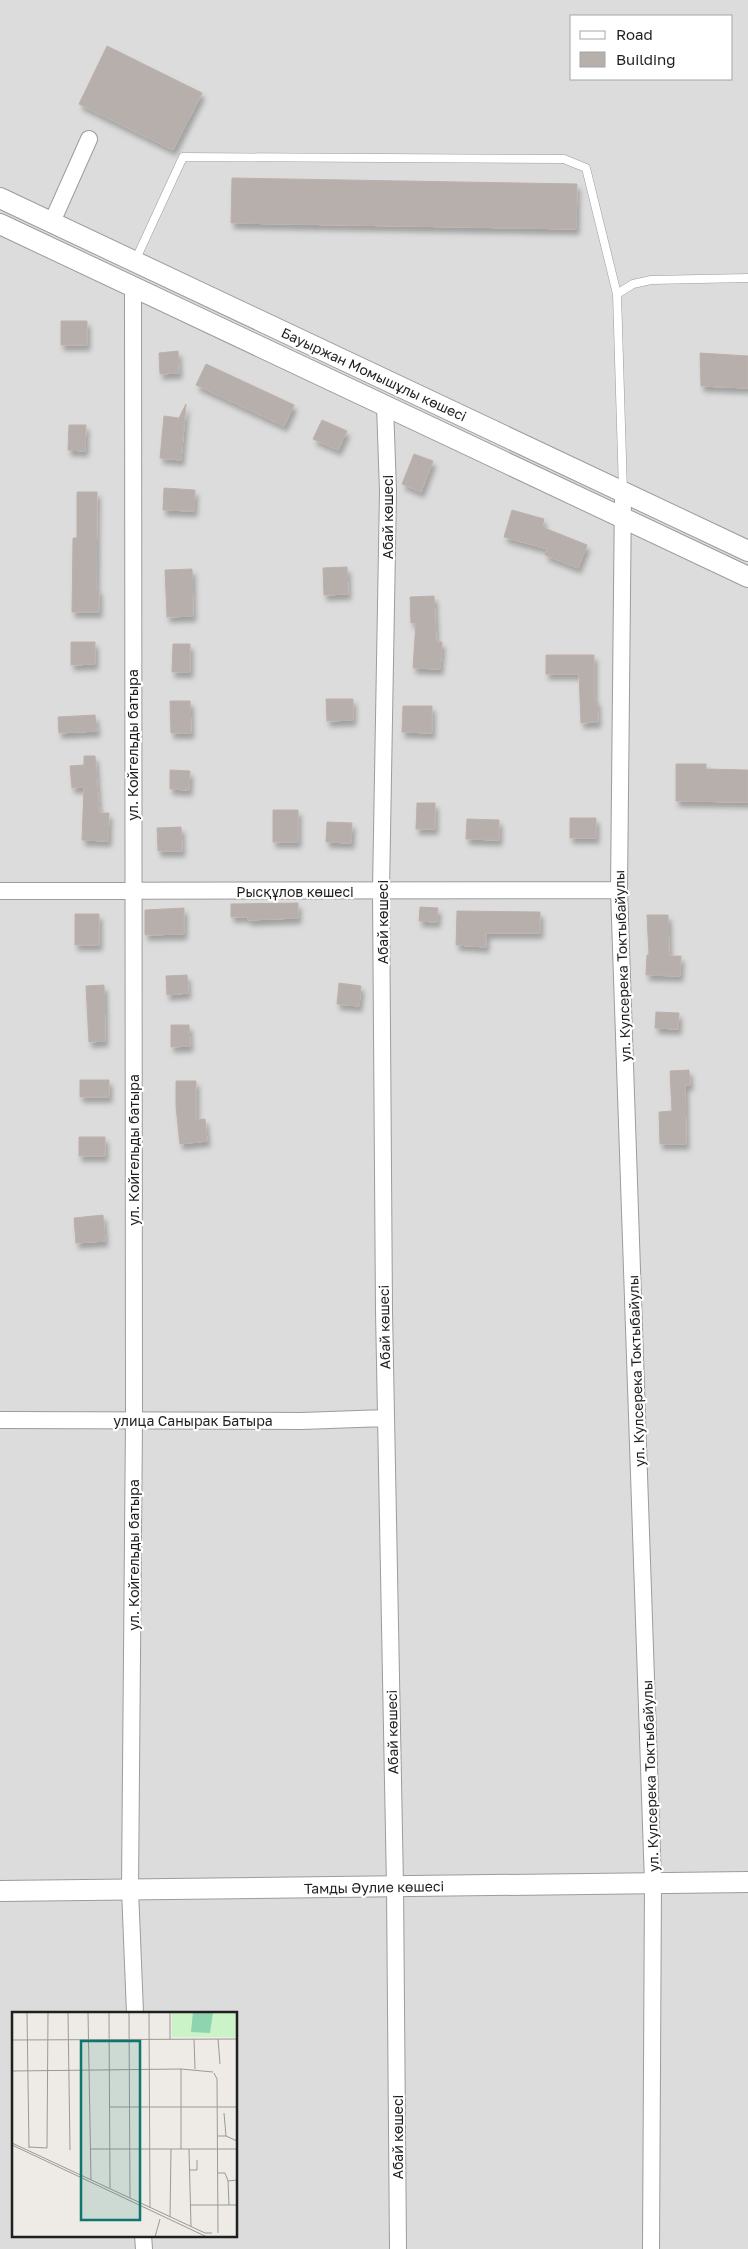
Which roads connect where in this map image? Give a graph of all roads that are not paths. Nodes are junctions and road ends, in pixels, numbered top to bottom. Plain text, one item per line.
1 (89, 140) dead end
2 (0, 198) edge
3 (52, 222) junction
4 (0, 224) edge
5 (134, 261) junction
6 (748, 278) edge
7 (133, 287) junction
8 (617, 294) junction
9 (385, 405) junction
10 (623, 493) junction
11 (622, 517) junction
12 (748, 550) edge
13 (748, 577) edge
14 (382, 890) junction
15 (619, 890) junction
16 (0, 891) edge
17 (132, 891) junction
18 (386, 1418) junction
19 (0, 1420) edge
20 (134, 1420) junction
21 (748, 1882) edge
22 (653, 1884) junction
23 (395, 1886) junction
24 (130, 1889) junction
25 (0, 1891) edge
26 (135, 2012) edge
27 (143, 2236) edge
28 (144, 2249) edge
29 (398, 2249) edge
30 (651, 2249) edge

1 - 3 street
2 - 3 street, Бауыржан Момышұлы көшесі
3 - 5 street, Бауыржан Момышұлы көшесі
4 - 7 street, Бауыржан Момышұлы көшесі
5 - 8 lane
5 - 10 street, Бауыржан Момышұлы көшесі
6 - 8 lane
7 - 9 street, Бауыржан Момышұлы көшесі
7 - 17 street, ул. Койгельды батыра
8 - 10 lane
9 - 11 street, Бауыржан Момышұлы көшесі
9 - 14 street, Абай көшесі
10 - 11 street, ул. Кулсерека Токтыбайулы
10 - 12 street, Бауыржан Момышұлы көшесі
11 - 13 street, Бауыржан Момышұлы көшесі
11 - 15 street, ул. Кулсерека Токтыбайулы
14 - 15 street, Рысқұлов көшесі
14 - 17 street, Рысқұлов көшесі
14 - 18 street, Абай көшесі
15 - 22 street, ул. Кулсерека Токтыбайулы
16 - 17 street, Рысқұлов көшесі
17 - 20 street, ул. Койгельды батыра
18 - 20 street, улица Санырак Батыра
18 - 23 street, Абай көшесі
19 - 20 street, улица Санырак Батыра
20 - 24 street, ул. Койгельды батыра
21 - 22 street, Тамды Әулие көшесі
22 - 23 street, Тамды Әулие көшесі
22 - 30 street, ул. Кулсерека Токтыбайулы
23 - 24 street, Тамды Әулие көшесі
23 - 29 street, Абай көшесі
24 - 25 street, Тамды Әулие көшесі
24 - 26 street, ул. Койгельды батыра
27 - 28 street

